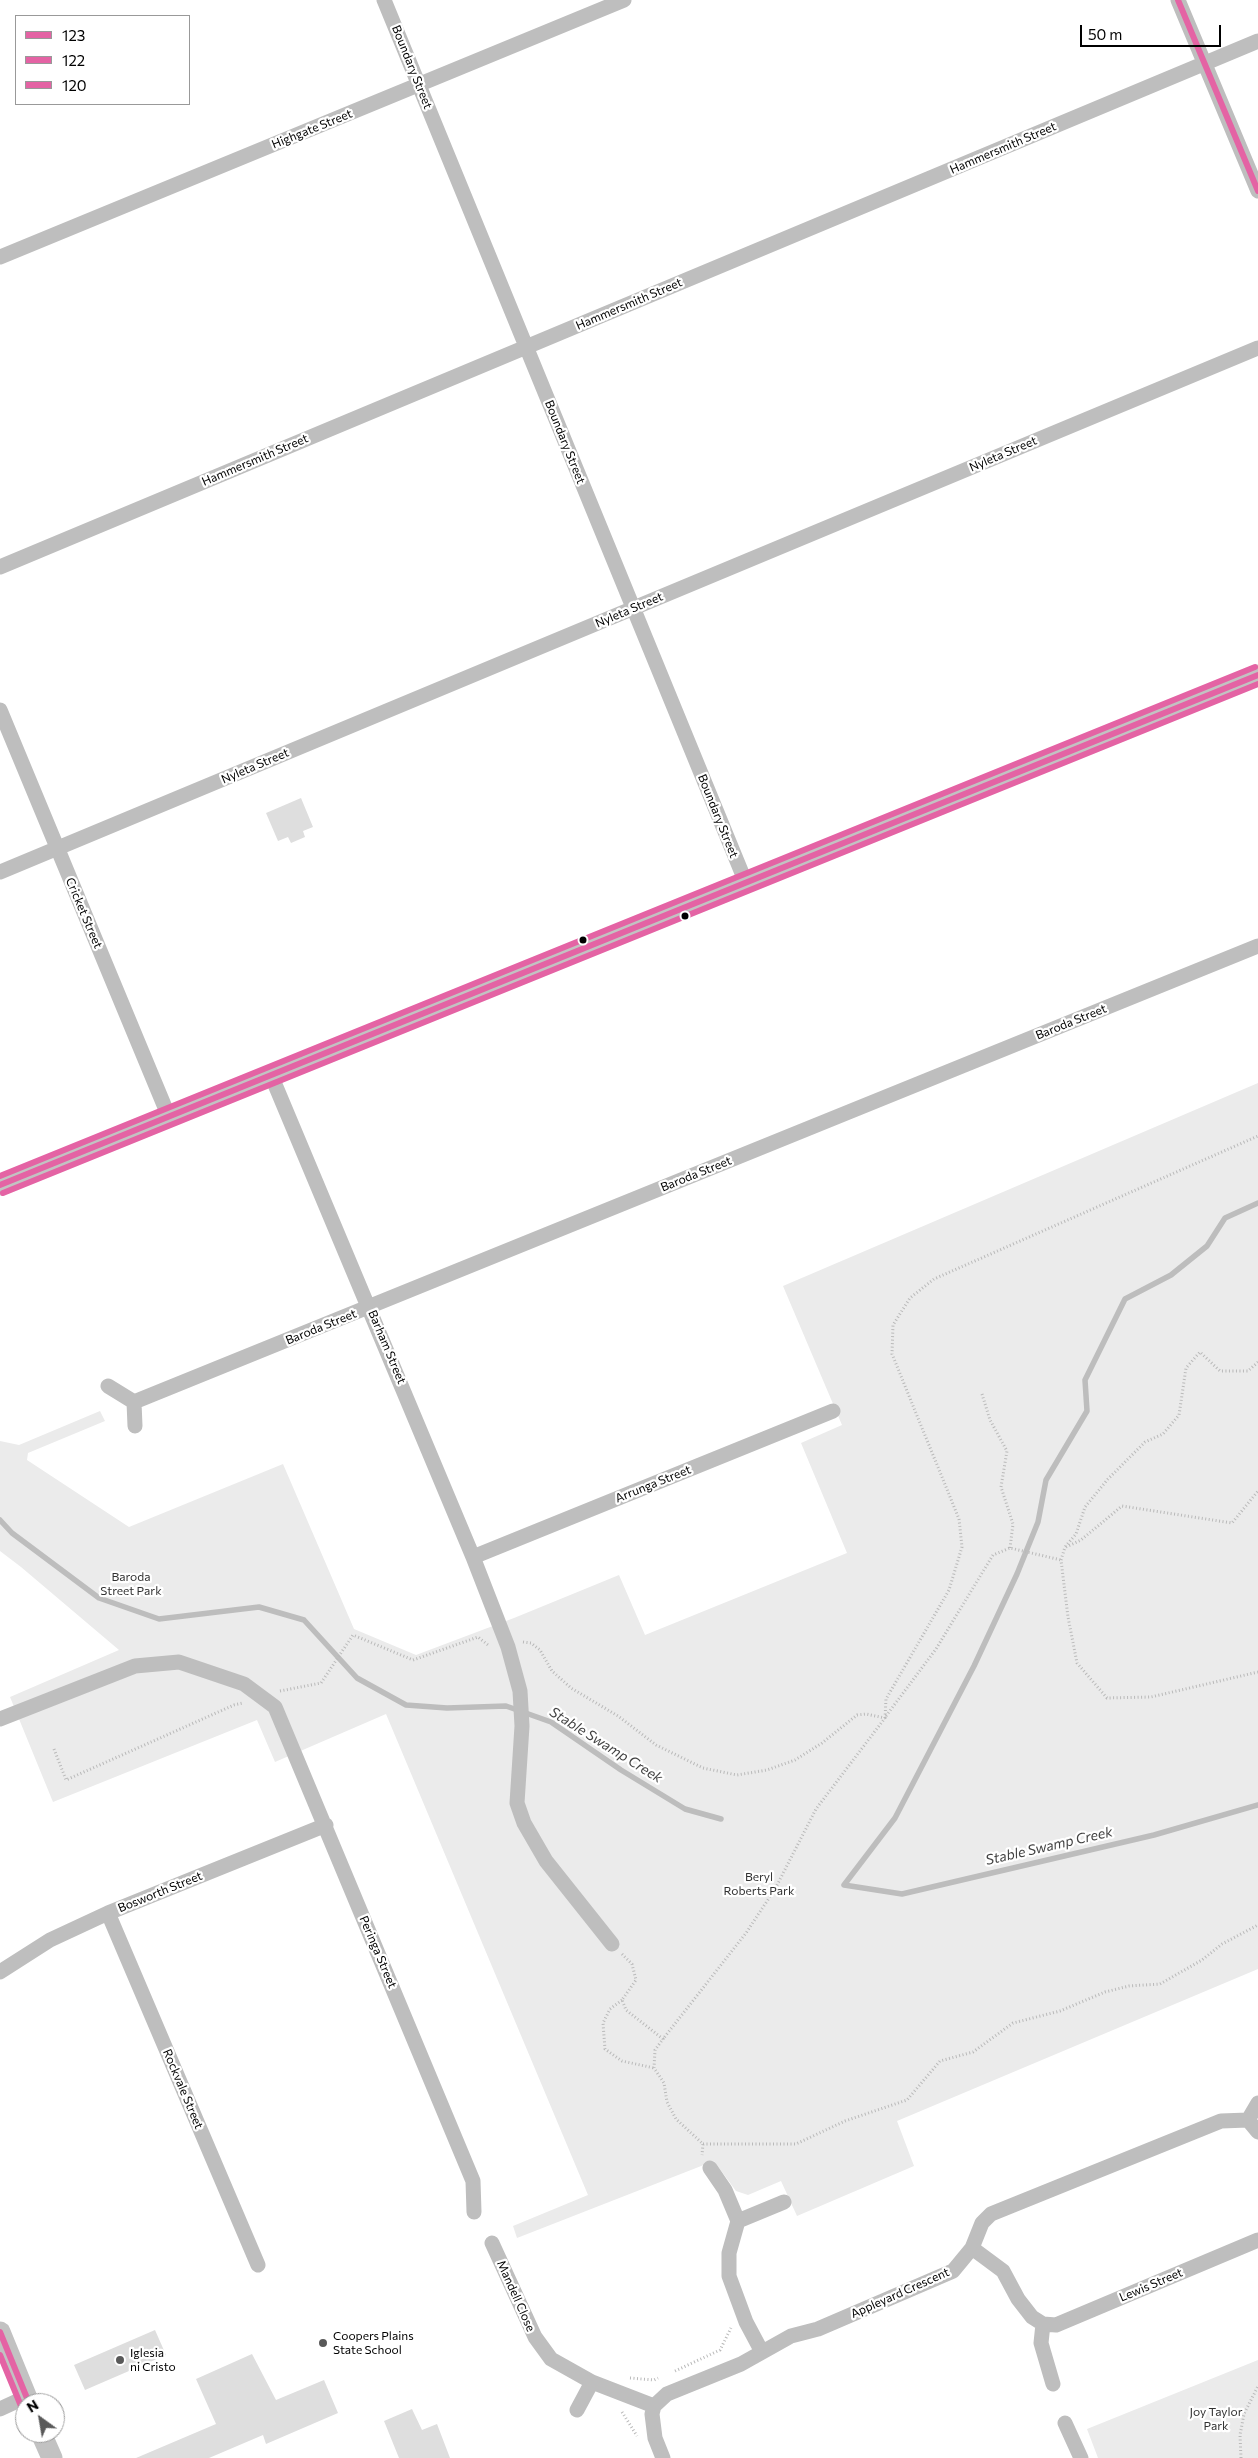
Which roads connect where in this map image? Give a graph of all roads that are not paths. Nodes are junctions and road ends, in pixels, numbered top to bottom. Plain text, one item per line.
1 (384, 0) edge
2 (624, 0) edge
3 (1178, 0) edge
4 (1258, 41) edge
5 (1205, 63) junction
6 (419, 84) junction
7 (1258, 191) edge
8 (0, 257) edge
9 (526, 346) junction
10 (1258, 348) edge
11 (0, 566) edge
12 (633, 608) junction
13 (1258, 675) edge
14 (0, 710) edge
15 (57, 848) junction
16 (0, 872) edge
17 (746, 883) junction
18 (1258, 946) edge
19 (271, 1075) junction
20 (169, 1117) junction
21 (0, 1185) edge
22 (370, 1307) junction
23 (108, 1386) dead end
24 (134, 1402) junction
25 (833, 1411) dead end
26 (135, 1426) dead end
27 (473, 1557) junction
28 (0, 1719) edge
29 (326, 1825) junction
30 (108, 1913) junction
31 (612, 1944) road end
32 (0, 1972) edge
33 (1258, 2103) edge
34 (1248, 2120) junction
35 (1258, 2132) edge
36 (710, 2168) road end
37 (784, 2202) dead end
38 (474, 2212) dead end
39 (738, 2221) junction
40 (1258, 2240) edge
41 (492, 2243) dead end
42 (972, 2248) junction
43 (258, 2265) dead end
44 (1043, 2324) junction
45 (0, 2332) edge
46 (762, 2352) junction
47 (592, 2382) junction
48 (1053, 2384) dead end
49 (24, 2393) edge
50 (15, 2404) edge
51 (654, 2406) junction
52 (0, 2409) edge
53 (576, 2410) dead end
54 (1065, 2423) dead end
55 (45, 2443) edge
56 (52, 2458) edge
57 (663, 2458) edge
58 (1081, 2458) edge

1 - 6 street, Boundary Street
2 - 6 street, Highgate Street
3 - 5 street
4 - 5 street, Hammersmith Street
5 - 7 street
5 - 9 street, Hammersmith Street
6 - 8 street, Highgate Street
6 - 9 street, Boundary Street
9 - 11 street, Hammersmith Street
9 - 12 street, Boundary Street
10 - 12 street, Nyleta Street
12 - 15 street, Nyleta Street
12 - 17 street, Boundary Street
13 - 17 street
14 - 15 street, Cricket Street
15 - 16 street, Nyleta Street
15 - 20 street, Cricket Street
17 - 19 street
18 - 22 street, Baroda Street
19 - 20 street
19 - 22 street, Barham Street
20 - 21 street
22 - 24 street, Baroda Street
22 - 27 street, Barham Street
23 - 24 street
24 - 26 street
25 - 27 street, Arrunga Street
27 - 31 street, Barham Street
28 - 29 street, Peringa Street
29 - 30 street, Bosworth Street
29 - 38 street, Peringa Street
30 - 32 street, Bosworth Street
30 - 43 street, Rockvale Street
33 - 34 street
34 - 35 street
34 - 42 street, Appleyard Crescent
36 - 39 street
37 - 39 street
39 - 46 street
40 - 44 street, Lewis Street
41 - 47 street, Mandell Close
42 - 44 street
42 - 46 street, Appleyard Crescent
44 - 48 street
45 - 49 street
46 - 51 street, Appleyard Crescent
47 - 51 street, Mandell Close
47 - 53 street
50 - 52 street
51 - 57 street
54 - 58 street
55 - 56 street

